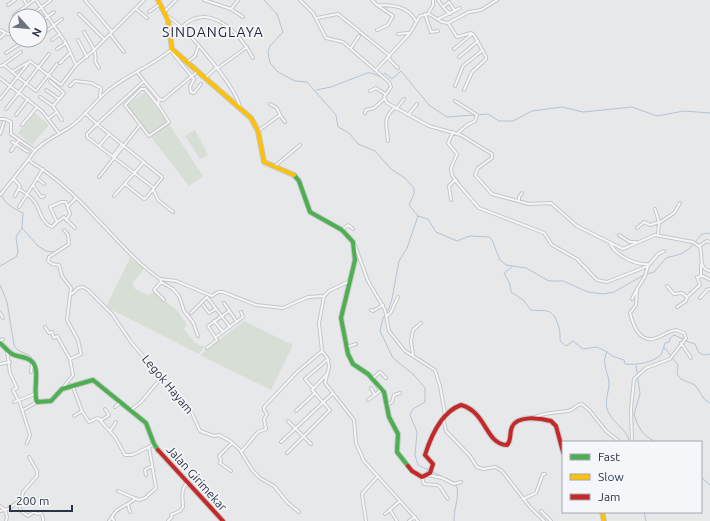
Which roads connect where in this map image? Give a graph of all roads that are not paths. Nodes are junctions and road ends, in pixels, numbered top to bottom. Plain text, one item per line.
1 (15, 0) edge
2 (24, 0) edge
3 (35, 0) edge
4 (51, 0) edge
5 (86, 0) edge
6 (144, 0) edge
7 (176, 0) edge
8 (204, 0) edge
9 (238, 0) edge
10 (300, 0) edge
11 (372, 0) edge
12 (433, 0) edge
13 (438, 0) edge
14 (490, 0) edge
15 (497, 0) edge
16 (450, 1) edge
17 (159, 2) edge
18 (492, 3) junction
19 (8, 5) dead end
20 (26, 5) junction
21 (376, 5) junction
22 (443, 7) junction
23 (22, 8) edge
24 (41, 8) joint
25 (460, 8) dead end
26 (136, 9) junction
27 (230, 9) junction
28 (455, 11) junction
29 (54, 12) dead end
30 (149, 12) dead end
31 (79, 14) dead end
32 (166, 14) junction
33 (200, 14) dead end
34 (426, 14) junction
35 (450, 14) junction
36 (192, 15) dead end
37 (48, 17) joint
38 (243, 17) dead end
39 (147, 18) dead end
40 (316, 18) junction
41 (62, 19) dead end
42 (438, 19) junction
43 (416, 21) junction
44 (448, 23) junction
45 (54, 25) junction
46 (181, 28) junction
47 (0, 30) edge
48 (48, 30) edge
49 (377, 30) dead end
50 (438, 31) dead end
51 (84, 32) dead end
52 (5, 33) joint
53 (111, 33) junction
54 (410, 33) junction
55 (60, 34) junction
56 (398, 34) dead end
57 (472, 34) junction
58 (359, 36) dead end
59 (0, 38) edge
60 (104, 39) junction
61 (52, 40) dead end
62 (78, 40) dead end
63 (478, 41) junction
64 (66, 42) junction
65 (198, 47) junction
66 (248, 47) junction
67 (14, 48) edge
68 (351, 48) junction
69 (57, 49) dead end
70 (454, 49) dead end
71 (94, 50) junction
72 (172, 50) junction
73 (483, 50) junction
74 (21, 52) dead end
75 (124, 52) dead end
76 (6, 53) dead end
77 (70, 53) junction
78 (49, 54) dead end
79 (87, 57) junction
80 (389, 57) junction
81 (459, 57) dead end
82 (253, 58) dead end
83 (187, 62) junction
84 (27, 63) dead end
85 (60, 63) dead end
86 (57, 64) dead end
87 (76, 65) junction
88 (1, 66) edge
89 (39, 67) junction
90 (99, 68) dead end
91 (218, 68) junction
92 (398, 68) dead end
93 (376, 70) junction
94 (198, 71) junction
95 (12, 72) junction
96 (138, 73) dead end
97 (48, 75) junction
98 (17, 76) junction
99 (193, 76) junction
100 (205, 78) junction
101 (0, 79) edge
102 (144, 81) junction
103 (50, 82) dead end
104 (26, 83) junction
105 (201, 84) dead end
106 (10, 86) junction
107 (70, 86) dead end
108 (455, 86) dead end
109 (46, 90) dead end
110 (464, 90) dead end
111 (370, 91) dead end
112 (19, 92) junction
113 (385, 94) junction
114 (40, 96) dead end
115 (100, 96) junction
116 (0, 99) edge
117 (28, 99) junction
118 (159, 99) junction
119 (384, 99) junction
120 (404, 99) dead end
121 (59, 100) junction
122 (455, 101) dead end
123 (270, 104) dead end
124 (417, 104) dead end
125 (158, 105) junction
126 (53, 106) junction
127 (37, 107) junction
128 (240, 108) junction
129 (395, 108) junction
130 (6, 109) dead end
131 (57, 112) junction
132 (85, 113) junction
133 (365, 113) dead end
134 (16, 115) dead end
135 (280, 115) junction
136 (408, 115) junction
137 (49, 118) junction
138 (0, 119) edge
139 (62, 120) dead end
140 (4, 122) dead end
141 (285, 122) dead end
142 (98, 124) junction
143 (22, 125) dead end
144 (140, 125) junction
145 (258, 131) junction
146 (453, 132) junction
147 (59, 133) junction
148 (0, 134) edge
149 (109, 134) junction
150 (458, 134) junction
151 (19, 140) junction
152 (388, 141) dead end
153 (12, 142) dead end
154 (16, 144) junction
155 (100, 145) junction
156 (123, 145) junction
157 (300, 145) dead end
158 (34, 150) junction
159 (11, 151) dead end
160 (28, 152) dead end
161 (114, 156) junction
162 (29, 159) junction
163 (144, 162) junction
164 (274, 167) junction
165 (43, 169) junction
166 (134, 173) junction
167 (99, 177) dead end
168 (37, 178) junction
169 (14, 179) junction
170 (455, 180) junction
171 (44, 184) dead end
172 (125, 184) junction
173 (33, 185) junction
174 (153, 188) junction
175 (19, 189) junction
176 (522, 193) dead end
177 (1, 194) edge
178 (27, 194) junction
179 (15, 196) dead end
180 (44, 196) dead end
181 (114, 196) dead end
182 (76, 198) junction
183 (451, 200) dead end
184 (519, 201) junction
185 (680, 203) dead end
186 (19, 207) dead end
187 (68, 207) junction
188 (655, 209) dead end
189 (173, 212) dead end
190 (66, 220) junction
191 (57, 222) junction
192 (659, 223) junction
193 (76, 228) dead end
194 (637, 228) dead end
195 (353, 229) dead end
196 (64, 230) dead end
197 (342, 230) junction
198 (619, 234) dead end
199 (658, 235) junction
200 (353, 242) junction
201 (610, 242) junction
202 (637, 242) junction
203 (710, 242) edge
204 (699, 246) junction
205 (664, 252) dead end
206 (651, 263) junction
207 (701, 265) junction
208 (648, 266) junction
209 (710, 271) edge
210 (701, 276) junction
211 (160, 279) junction
212 (710, 280) edge
213 (161, 282) junction
214 (348, 282) junction
215 (667, 286) dead end
216 (637, 289) junction
217 (710, 289) edge
218 (72, 294) junction
219 (207, 296) junction
220 (324, 296) junction
221 (398, 297) dead end
222 (687, 297) junction
223 (700, 298) dead end
224 (632, 299) dead end
225 (164, 300) dead end
226 (224, 303) dead end
227 (203, 305) dead end
228 (383, 305) junction
229 (677, 307) dead end
230 (216, 309) junction
231 (229, 310) junction
232 (371, 310) dead end
233 (242, 312) dead end
234 (0, 313) edge
235 (191, 313) dead end
236 (221, 316) junction
237 (387, 316) junction
238 (3, 318) dead end
239 (214, 321) junction
240 (237, 322) junction
241 (421, 323) dead end
242 (45, 327) dead end
243 (230, 327) junction
244 (223, 332) junction
245 (198, 336) dead end
246 (215, 337) junction
247 (3, 339) dead end
248 (0, 342) edge
249 (681, 343) junction
250 (356, 344) dead end
251 (347, 347) junction
252 (207, 348) dead end
253 (7, 350) junction
254 (322, 351) junction
255 (413, 355) junction
256 (70, 358) junction
257 (691, 358) dead end
258 (328, 359) junction
259 (10, 362) junction
260 (0, 364) edge
261 (32, 364) junction
262 (31, 372) dead end
263 (328, 373) junction
264 (161, 378) junction
265 (372, 378) junction
266 (386, 378) dead end
267 (376, 383) junction
268 (73, 387) junction
269 (313, 388) junction
270 (371, 388) dead end
271 (62, 389) junction
272 (314, 393) junction
273 (400, 393) dead end
274 (35, 394) junction
275 (332, 394) junction
276 (375, 395) junction
277 (18, 400) junction
278 (368, 400) dead end
279 (14, 402) dead end
280 (37, 402) junction
281 (121, 402) junction
282 (323, 402) junction
283 (387, 405) junction
284 (115, 407) dead end
285 (104, 409) dead end
286 (23, 410) junction
287 (296, 410) dead end
288 (82, 411) junction
289 (130, 411) junction
290 (74, 416) dead end
291 (444, 416) junction
292 (98, 418) junction
293 (533, 418) junction
294 (288, 421) dead end
295 (116, 422) dead end
296 (295, 428) junction
297 (110, 431) junction
298 (303, 437) junction
299 (633, 437) junction
300 (619, 441) edge
301 (632, 441) edge
302 (635, 441) edge
303 (281, 442) dead end
304 (27, 443) dead end
305 (232, 443) junction
306 (154, 444) junction
307 (311, 444) dead end
308 (149, 447) junction
309 (562, 450) edge
310 (242, 452) junction
311 (287, 453) dead end
312 (29, 457) dead end
313 (152, 466) junction
314 (231, 471) dead end
315 (545, 474) dead end
316 (146, 475) dead end
317 (378, 476) junction
318 (428, 476) junction
319 (422, 477) junction
320 (461, 482) dead end
321 (187, 483) junction
322 (118, 491) dead end
323 (136, 498) junction
324 (523, 498) junction
325 (448, 499) dead end
326 (400, 502) junction
327 (18, 503) junction
328 (128, 505) junction
329 (0, 506) edge
330 (5, 510) junction
331 (390, 510) junction
332 (0, 511) edge
333 (541, 511) dead end
334 (130, 512) dead end
335 (299, 512) dead end
336 (385, 514) dead end
337 (112, 517) junction
338 (415, 517) junction
339 (6, 521) edge
340 (43, 521) edge
341 (108, 521) edge
342 (114, 521) edge
343 (168, 521) edge
344 (222, 521) edge
345 (366, 521) edge
346 (397, 521) edge
347 (409, 521) edge
348 (418, 521) edge
349 (544, 521) edge
350 (551, 521) edge

1 - 19 street
2 - 20 street
3 - 20 street
3 - 24 street
4 - 24 street
5 - 53 street
6 - 26 street
7 - 32 street
8 - 27 street
9 - 27 street
10 - 40 street
11 - 21 street
12 - 34 street
13 - 22 street
14 - 18 street
15 - 18 street
16 - 22 street
16 - 28 street
17 - 30 street
17 - 32 street
18 - 44 street
20 - 23 street
21 - 43 street
21 - 49 street
22 - 35 street
25 - 28 street
26 - 39 street
26 - 53 street
27 - 38 street
28 - 35 street
29 - 37 street
31 - 60 street
32 - 46 street
32 - 72 street
33 - 66 street
34 - 42 street
34 - 43 street
34 - 50 street
35 - 42 street
36 - 46 street
37 - 45 street
40 - 68 street
40 - 80 street
41 - 45 street
42 - 44 street
43 - 54 street
44 - 57 street
45 - 48 street
45 - 55 street
46 - 65 street
47 - 52 street
51 - 71 street
52 - 59 street
53 - 60 street
53 - 75 street
54 - 56 street
54 - 80 street
55 - 61 street
55 - 64 street
57 - 63 street
57 - 70 street
58 - 68 street
60 - 71 street
62 - 79 street
63 - 73 street
63 - 81 street
64 - 69 street
64 - 77 street
65 - 83 street
65 - 91 street
66 - 82 street
66 - 91 street
67 - 76 street
68 - 93 street
71 - 79 street
71 - 90 street
72 - 83 street
72 - 99 street
72 - 115 street
73 - 108 street
73 - 110 street
74 - 88 street
77 - 85 street
77 - 87 street
78 - 89 street
79 - 87 street
80 - 92 street
80 - 93 street
83 - 94 street
84 - 95 street
86 - 97 street
87 - 97 street
88 - 95 street
89 - 97 street
89 - 98 street
89 - 104 street
91 - 100 street
91 - 128 street
93 - 113 street
94 - 99 street
94 - 100 street
95 - 98 street
96 - 102 street
97 - 104 street
98 - 104 street
98 - 106 street
99 - 105 street
99 - 118 street
100 - 128 street
101 - 106 street
102 - 118 street
102 - 142 street
103 - 121 street
104 - 112 street
106 - 112 street
106 - 116 street
107 - 115 street
109 - 121 street
111 - 113 street
112 - 117 street
112 - 130 street
113 - 119 street
114 - 126 street
115 - 132 street
117 - 127 street
117 - 134 street
118 - 125 street
119 - 129 street
119 - 133 street
120 - 129 street
121 - 126 street
122 - 150 street
123 - 135 street
124 - 136 street
125 - 144 street
125 - 144 street
126 - 131 street
127 - 137 street
127 - 143 street
128 - 145 street
129 - 136 street
129 - 152 street
131 - 137 street
131 - 139 street
132 - 142 street
132 - 147 street
135 - 141 street
135 - 145 street
136 - 146 street
137 - 147 street
138 - 151 street
140 - 148 street
142 - 149 street
142 - 155 street
144 - 156 street
145 - 164 street
146 - 150 street
146 - 170 street
147 - 158 street
149 - 155 street
149 - 156 street
150 - 184 street
151 - 154 street
151 - 158 street
153 - 154 street
154 - 159 street
154 - 160 street
155 - 161 street
156 - 161 street
156 - 163 street
157 - 164 street
158 - 162 street
161 - 166 street
161 - 167 street
162 - 165 street
162 - 169 street
163 - 166 street
163 - 174 street
164 - 197 street
165 - 168 street
165 - 182 street
166 - 172 street
166 - 174 street
168 - 171 street
168 - 173 street
169 - 175 street
169 - 177 street
170 - 183 street
170 - 208 street
172 - 174 street
172 - 181 street
173 - 178 street
173 - 180 street
174 - 189 street
175 - 178 street
175 - 179 street
176 - 184 street
178 - 186 street
178 - 191 street
182 - 187 street
182 - 211 street
184 - 201 street
185 - 192 street
187 - 190 street
187 - 191 street
188 - 192 street
190 - 191 street
190 - 193 street
192 - 194 street
192 - 199 street
195 - 197 street
196 - 218 street
197 - 200 street
198 - 202 street
199 - 202 street
199 - 204 street
200 - 214 street
200 - 228 street
201 - 202 street
201 - 206 street
203 - 204 street
204 - 207 street
205 - 206 street
206 - 208 street
207 - 209 street
207 - 210 street
208 - 216 street
210 - 212 street
210 - 222 street
211 - 213 street
211 - 219 street
213 - 225 street
213 - 245 street
214 - 220 street
214 - 251 street
215 - 222 street
216 - 224 street
216 - 249 street
217 - 223 street
218 - 256 street
218 - 264 street, Legok Hayam
219 - 220 street
219 - 230 street
219 - 235 street
220 - 254 street
221 - 237 street
222 - 229 street
226 - 231 street
227 - 230 street
228 - 232 street
228 - 237 street
230 - 236 street
231 - 236 street
231 - 240 street
233 - 240 street
234 - 238 street
236 - 239 street
236 - 243 street
237 - 255 street
239 - 244 street
239 - 246 street
240 - 243 street
241 - 255 street
242 - 256 street
243 - 244 street
244 - 246 street
246 - 252 street
247 - 248 street
248 - 253 street
249 - 257 street
249 - 299 street
250 - 251 street
251 - 265 street
253 - 259 street
253 - 261 street
254 - 258 street
254 - 310 street
255 - 291 street
256 - 271 street
258 - 263 street
258 - 269 street
259 - 260 street
259 - 277 street
261 - 262 street
261 - 274 street
263 - 269 street
263 - 275 street
264 - 289 street
264 - 305 street, Legok Hayam
265 - 266 street
265 - 267 street
267 - 276 street
267 - 283 street
268 - 271 street, Jalan Girimekar
268 - 281 street, Jalan Girimekar
268 - 288 street
269 - 272 street
270 - 276 street
271 - 280 street
272 - 282 street
272 - 287 street
273 - 283 street
274 - 277 street
274 - 280 street
275 - 282 street
275 - 317 street
276 - 278 street
277 - 279 street
277 - 286 street
280 - 286 street
281 - 284 street
281 - 289 street, Jalan Girimekar
282 - 296 street
282 - 298 street
283 - 319 street
285 - 292 street
286 - 304 street
288 - 290 street
288 - 292 street
289 - 306 street, Jalan Girimekar
291 - 293 street
291 - 318 street
291 - 324 street
292 - 297 street
293 - 300 street
293 - 309 street
294 - 296 street
295 - 297 street
296 - 298 street
296 - 303 street
297 - 308 street
298 - 307 street
298 - 311 street
299 - 301 street
299 - 302 street
305 - 310 street, Legok Hayam
305 - 314 street
306 - 308 street
306 - 321 street, Jalan Girimekar
308 - 313 street
310 - 335 street, Legok Hayam
312 - 327 street
313 - 316 street
313 - 323 street
315 - 324 street
317 - 326 street
317 - 345 street
318 - 319 street
318 - 320 street
319 - 325 street
321 - 343 street
321 - 344 street, Jalan Girimekar
322 - 323 street
323 - 328 street
324 - 349 street
326 - 331 street
326 - 338 street
327 - 330 street
327 - 340 street
328 - 334 street
328 - 337 street
329 - 330 street
330 - 332 street
330 - 339 street
331 - 336 street
331 - 346 street
333 - 350 street
337 - 341 street
337 - 342 street
338 - 347 street
338 - 348 street

